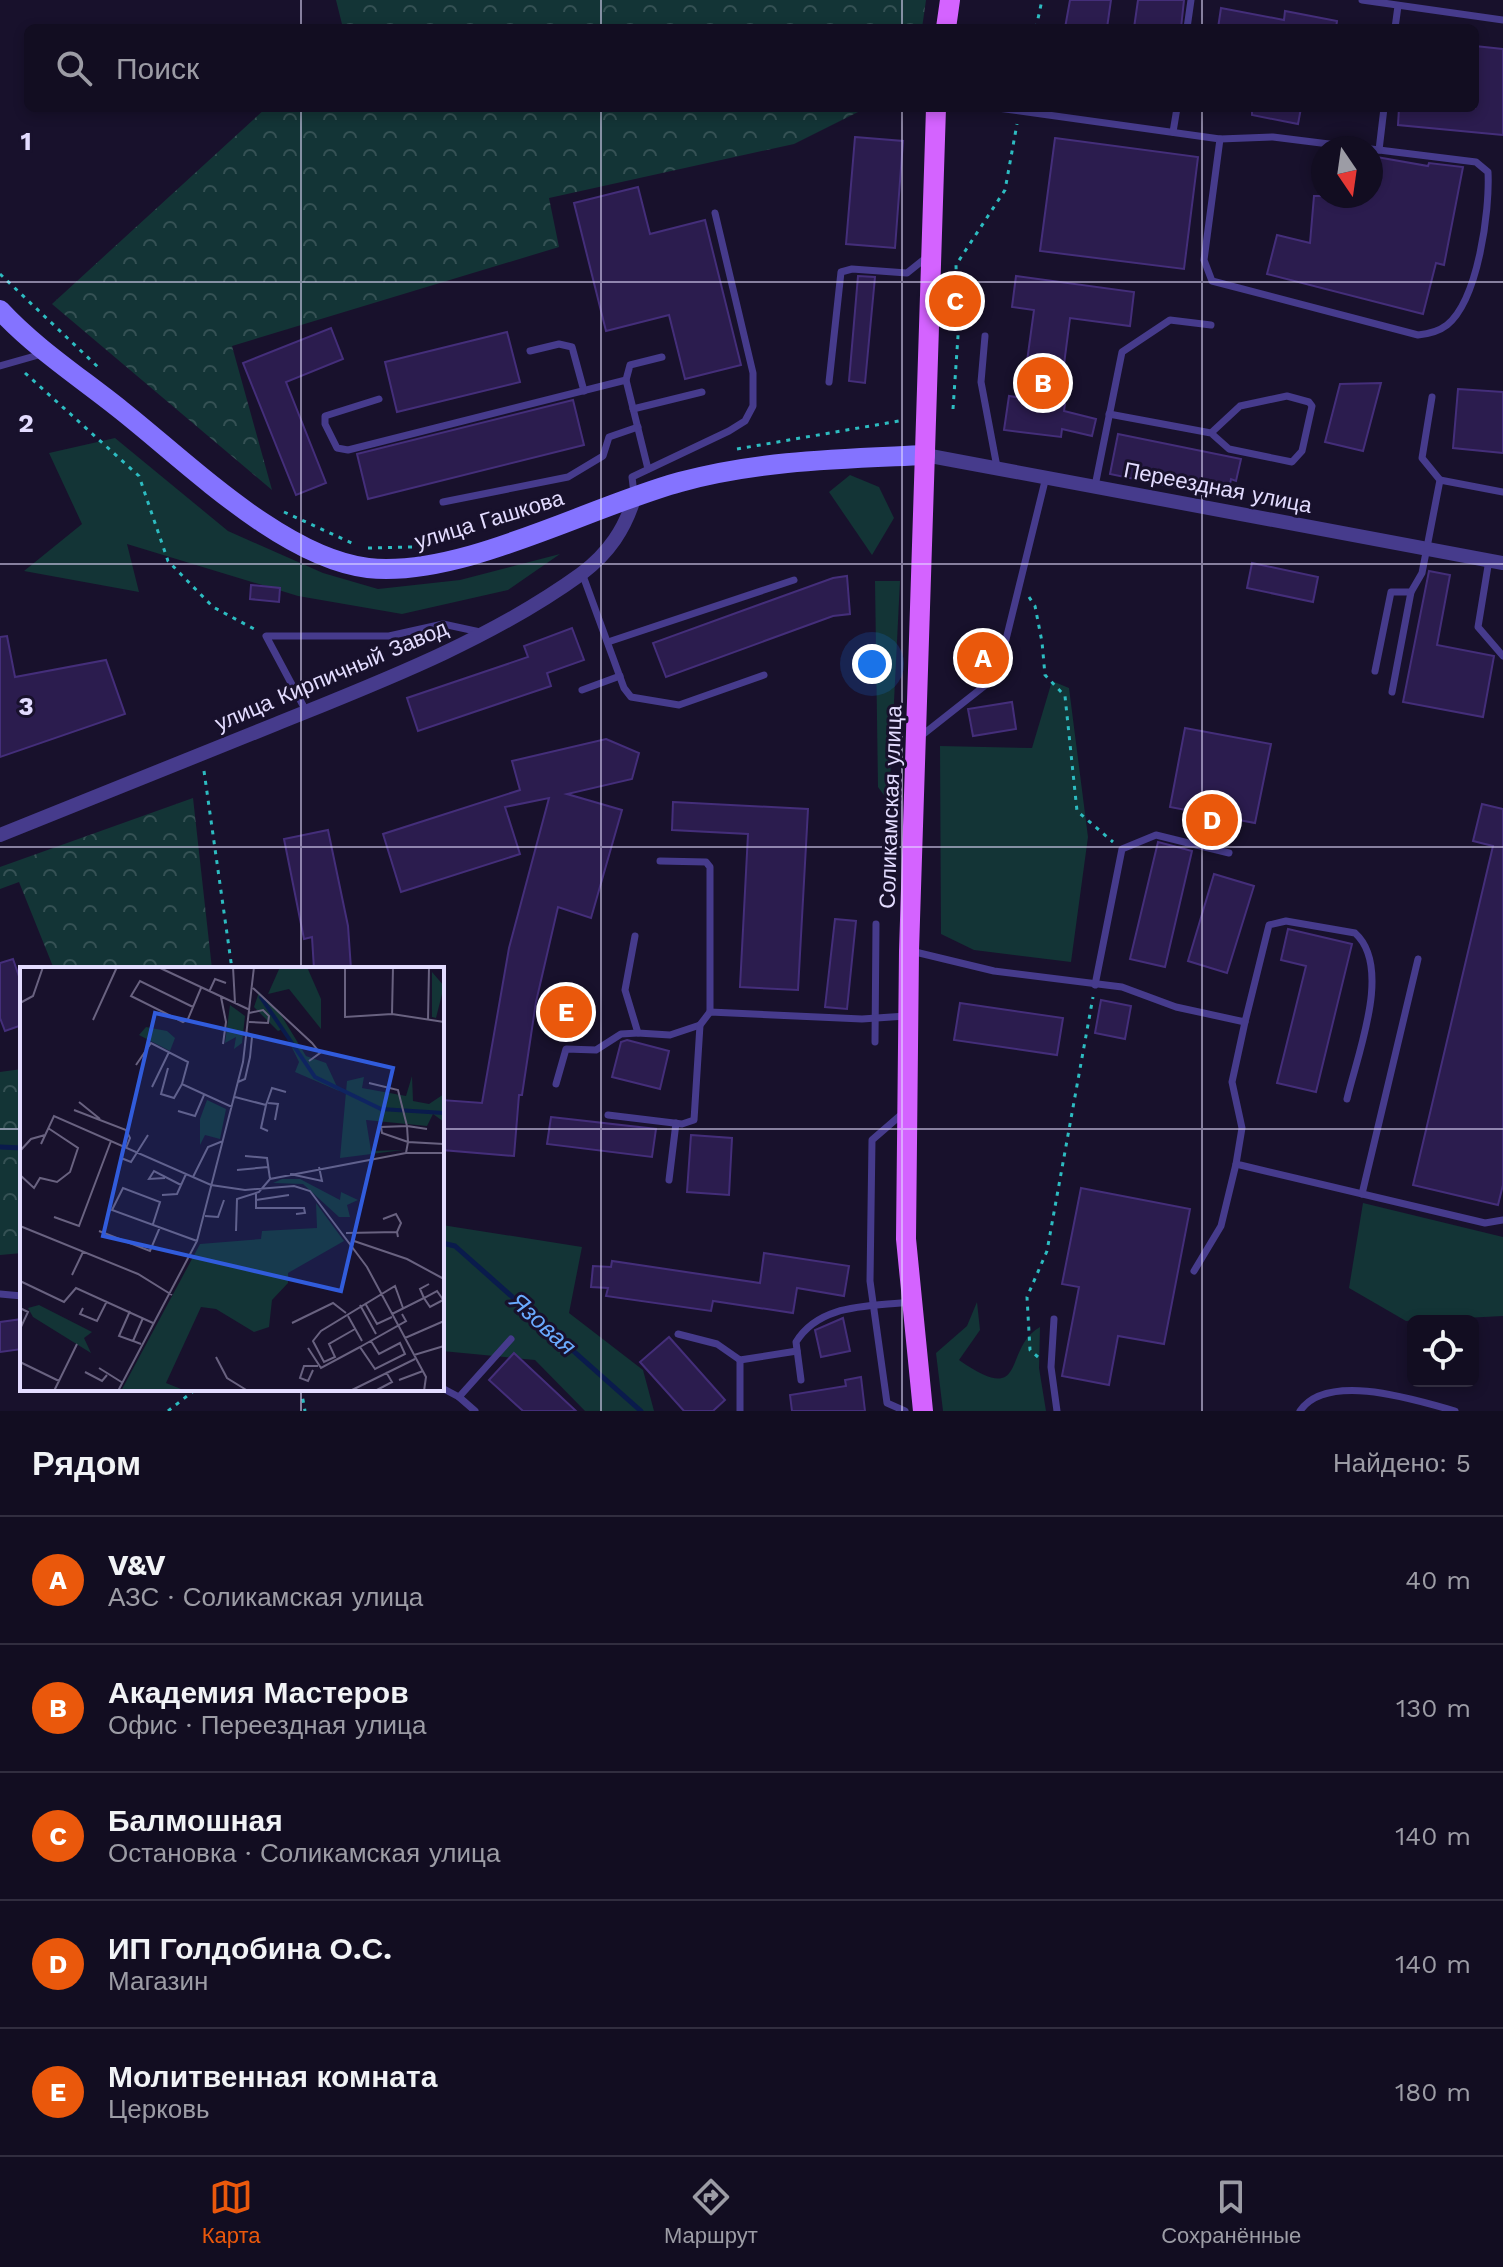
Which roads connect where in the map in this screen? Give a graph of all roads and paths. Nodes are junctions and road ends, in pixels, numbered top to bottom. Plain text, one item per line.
1 (950, 0) edge
2 (1042, 0) edge
3 (1191, 0) edge
4 (1362, 0) edge
5 (1398, 6) junction
6 (1503, 20) edge
7 (947, 24) edge
8 (1037, 24) edge
9 (1188, 24) edge
10 (1396, 24) edge
11 (936, 112) edge
12 (1019, 112) edge
13 (1026, 112) edge
14 (1176, 112) edge
15 (1383, 112) edge
16 (1173, 132) junction
17 (1378, 136) edge
18 (1220, 139) junction
19 (1311, 142) edge
20 (1383, 151) edge
21 (715, 213) dead end
22 (932, 252) junction
23 (0, 274) edge
24 (2, 315) edge
25 (1211, 325) dead end
26 (985, 336) dead end
27 (530, 351) dead end
28 (48, 352) junction
29 (662, 357) dead end
30 (15, 364) junction
31 (0, 366) edge
32 (101, 369) dead end
33 (0, 377) edge
34 (626, 380) junction
35 (829, 382) dead end
36 (584, 391) junction
37 (702, 392) dead end
38 (1432, 397) dead end
39 (379, 399) dead end
40 (633, 409) junction
41 (953, 409) dead end
42 (1109, 414) junction
43 (899, 421) dead end
44 (638, 427) junction
45 (1211, 433) junction
46 (736, 449) dead end
47 (925, 455) junction
48 (997, 467) junction
49 (648, 469) junction
50 (1046, 477) junction
51 (1440, 480) junction
52 (1095, 486) junction
53 (1503, 492) edge
54 (635, 496) junction
55 (443, 502) dead end
56 (280, 510) dead end
57 (425, 546) dead end
58 (1427, 549) junction
59 (1496, 562) edge
60 (582, 573) junction
61 (794, 580) dead end
62 (1019, 580) junction
63 (1411, 592) junction
64 (480, 632) junction
65 (266, 636) junction
66 (608, 642) junction
67 (1503, 656) edge
68 (1375, 671) dead end
69 (764, 675) dead end
70 (620, 676) junction
71 (582, 690) dead end
72 (1392, 692) dead end
73 (307, 712) junction
74 (916, 740) junction
75 (202, 754) junction
76 (0, 835) edge
77 (1122, 849) junction
78 (1229, 853) dead end
79 (660, 861) dead end
80 (876, 924) dead end
81 (635, 936) dead end
82 (909, 951) junction
83 (1418, 959) dead end
84 (232, 967) edge
85 (1095, 985) junction
86 (710, 1012) junction
87 (875, 1016) junction
88 (908, 1016) junction
89 (1245, 1022) junction
90 (700, 1025) junction
91 (638, 1033) junction
92 (875, 1042) dead end
93 (556, 1084) dead end
94 (1347, 1099) dead end
95 (907, 1111) junction
96 (608, 1115) dead end
97 (676, 1123) junction
98 (1236, 1164) junction
99 (669, 1180) dead end
100 (1362, 1194) junction
101 (1503, 1220) edge
102 (1194, 1271) dead end
103 (0, 1294) edge
104 (20, 1296) edge
105 (912, 1302) junction
106 (876, 1306) junction
107 (1054, 1319) dead end
108 (678, 1334) dead end
109 (511, 1339) dead end
110 (797, 1351) junction
111 (740, 1360) junction
112 (1051, 1367) junction
113 (801, 1380) dead end
114 (444, 1389) edge
115 (193, 1391) edge
116 (301, 1391) edge
117 (459, 1397) junction
118 (168, 1411) edge
119 (305, 1411) edge
120 (475, 1411) edge
121 (740, 1411) edge
122 (905, 1411) edge
123 (923, 1411) edge
124 (1057, 1411) edge
125 (1300, 1411) edge
126 (1455, 1411) edge

1 - 7 main road
2 - 8 path
3 - 9 lane
4 - 5 lane
5 - 6 lane
5 - 10 lane
11 - 22 main road, Соликамская улица
12 - 41 path
13 - 16 lane
14 - 16 lane
15 - 17 lane
16 - 18 lane
18 - 19 lane
18 - 20 lane
21 - 49 lane
22 - 35 lane
22 - 47 main road, Соликамская улица
23 - 32 path
24 - 28 street, улица Гашкова
25 - 42 lane
26 - 48 lane
27 - 36 lane
28 - 30 lane
28 - 54 street, улица Гашкова
29 - 34 lane
30 - 31 lane
30 - 65 path
31 - 33 lane
34 - 36 lane
34 - 40 lane
36 - 39 lane
37 - 40 lane
38 - 51 lane
40 - 44 lane
42 - 45 lane
42 - 52 lane
43 - 46 path
44 - 49 lane
44 - 55 lane
45 - 45 lane
47 - 48 street, Переездная улица
47 - 54 street, улица Гашкова
47 - 74 main road, Соликамская улица
48 - 50 street, Переездная улица
49 - 54 lane
50 - 52 street, Переездная улица
50 - 62 lane
51 - 53 lane
51 - 58 lane
52 - 58 street, Переездная улица
54 - 60 street, улица Кирпичный Завод
56 - 57 path
58 - 59 street, Переездная улица
58 - 63 lane
59 - 67 lane
60 - 64 street, улица Кирпичный Завод
60 - 66 lane
61 - 66 lane
62 - 74 lane
62 - 77 path
63 - 68 lane
63 - 72 lane
64 - 65 lane
64 - 73 street, улица Кирпичный Завод
65 - 73 lane
66 - 70 lane
69 - 70 lane
70 - 71 lane
73 - 75 street, улица Кирпичный Завод
74 - 82 main road, Соликамская улица
75 - 76 street, улица Кирпичный Завод
75 - 84 path
77 - 78 lane
77 - 85 lane
79 - 86 lane
80 - 87 lane
81 - 91 lane
82 - 85 lane
82 - 88 main road, Соликамская улица
83 - 100 lane
85 - 89 lane
85 - 112 path
86 - 87 lane
86 - 90 lane
87 - 88 lane
87 - 92 lane
88 - 95 main road, Соликамская улица
89 - 94 lane
89 - 98 lane
90 - 91 lane
90 - 97 lane
91 - 93 lane
95 - 105 main road, Соликамская улица
95 - 106 lane
96 - 97 lane
97 - 99 lane
98 - 100 lane
98 - 102 lane
100 - 101 lane
103 - 104 lane
105 - 106 lane
105 - 123 main road, Соликамская улица
106 - 110 lane
106 - 122 lane
107 - 112 lane
108 - 111 lane
109 - 117 lane
110 - 111 lane
110 - 113 lane
111 - 121 lane
112 - 124 lane
114 - 117 lane
115 - 118 path
116 - 119 path
117 - 120 lane
125 - 126 lane

